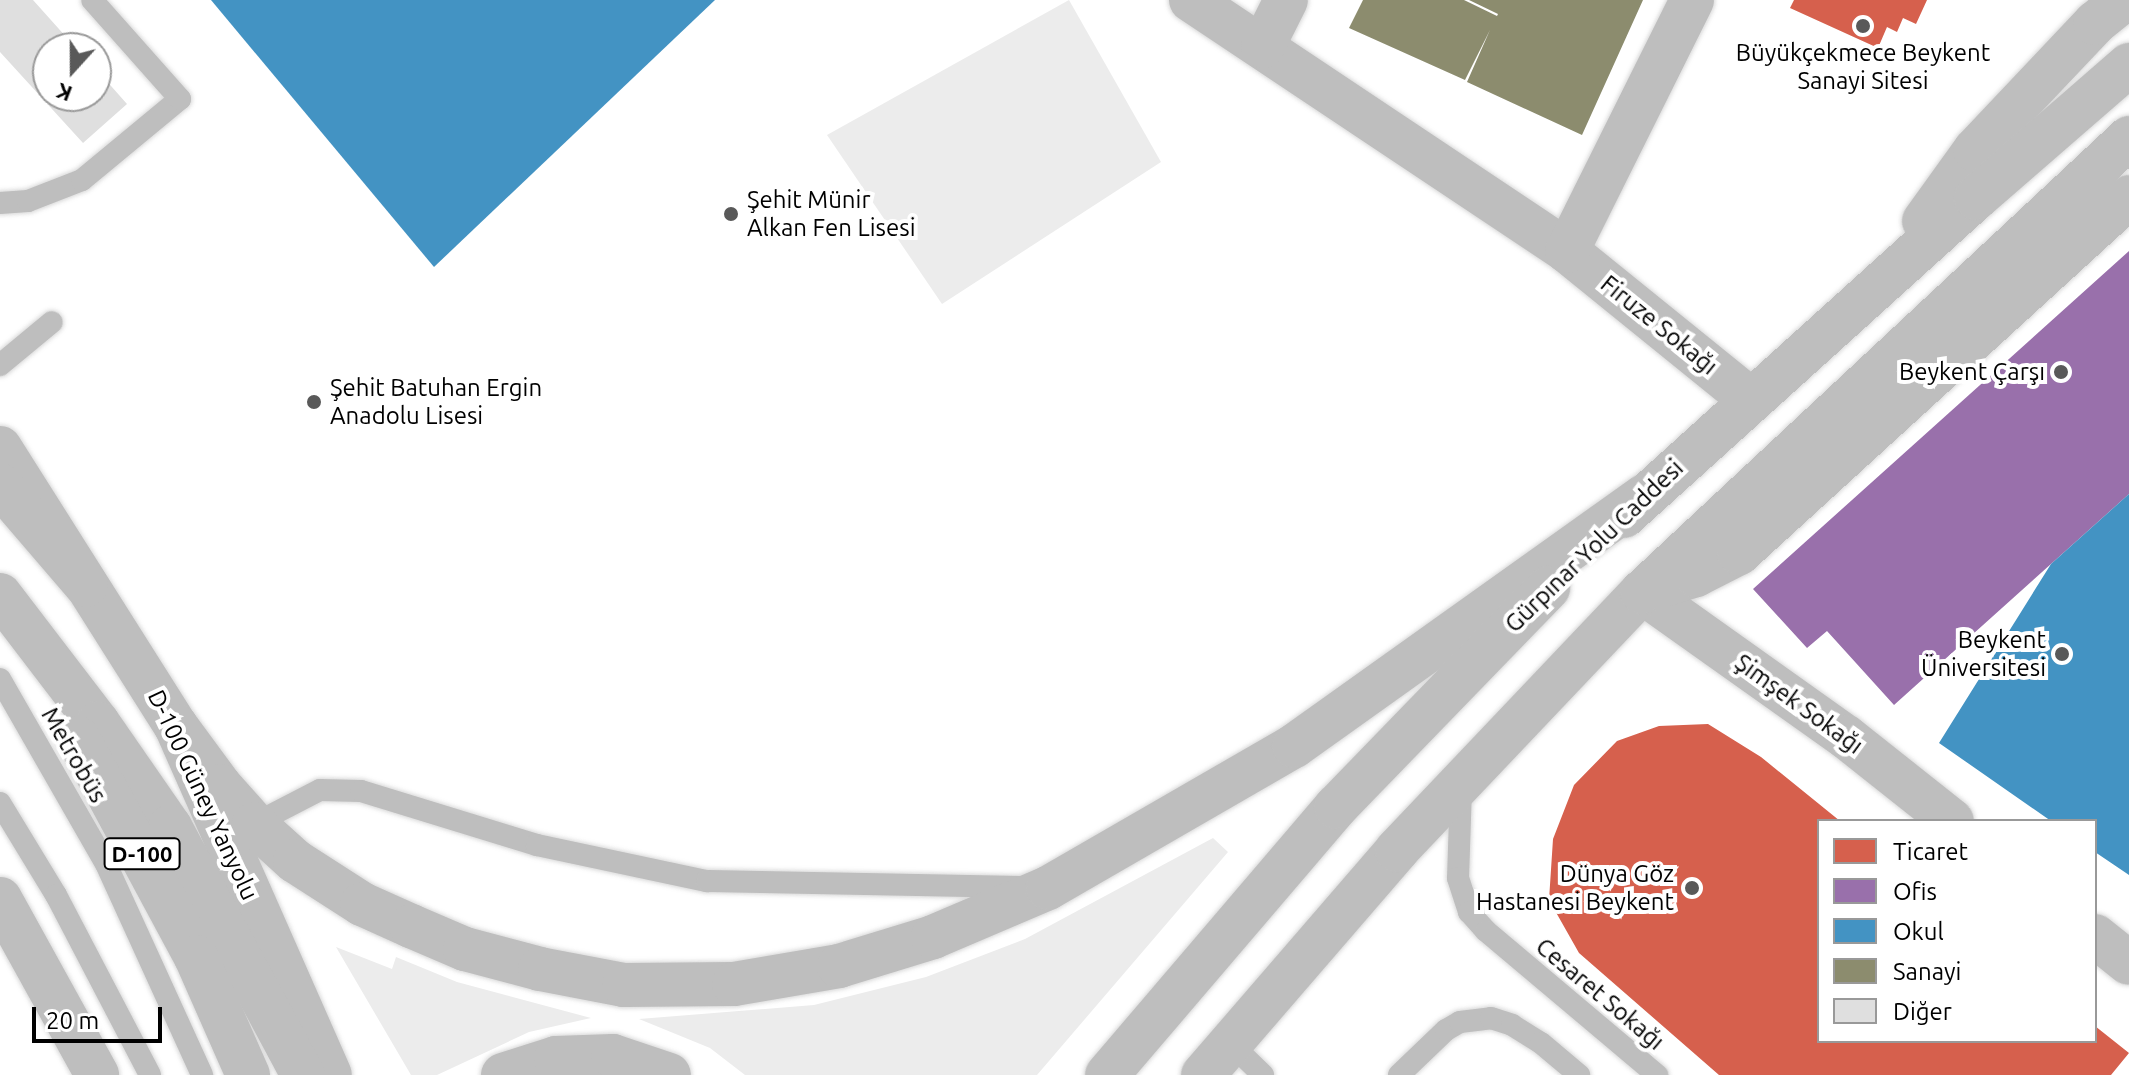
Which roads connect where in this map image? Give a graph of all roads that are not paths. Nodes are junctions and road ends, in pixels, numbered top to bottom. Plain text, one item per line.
1 (92, 0) edge
2 (1191, 0) edge
3 (1286, 0) edge
4 (1692, 0) edge
5 (2123, 0) edge
6 (1263, 46) junction
7 (2129, 65) edge
8 (2129, 138) edge
9 (2129, 197) edge
10 (0, 203) edge
11 (1567, 251) junction
12 (1891, 274) junction
13 (52, 322) dead end
14 (0, 365) edge
15 (1750, 399) junction
16 (0, 448) edge
17 (0, 485) edge
18 (1644, 496) junction
19 (86, 585) junction
20 (1642, 592) junction
21 (0, 595) edge
22 (29, 638) junction
23 (0, 679) edge
24 (176, 726) junction
25 (1461, 780) junction
26 (0, 803) edge
27 (1949, 819) edge
28 (254, 824) junction
29 (1048, 888) junction
30 (0, 899) edge
31 (2097, 938) edge
32 (2129, 963) edge
33 (1216, 1059) edge
34 (97, 1075) edge
35 (150, 1075) edge
36 (202, 1075) edge
37 (248, 1075) edge
38 (303, 1075) edge
39 (330, 1075) edge
40 (503, 1075) edge
41 (669, 1075) edge
42 (1107, 1075) edge
43 (1263, 1075) edge
44 (1399, 1075) edge
45 (1579, 1075) edge
46 (1657, 1075) edge

1 - 10 lane
2 - 6 main road, Firuze Sokağı
3 - 6 main road
4 - 11 main road
5 - 12 main road
6 - 11 main road, Firuze Sokağı
7 - 12 main road, Gürpınar Yolu Caddesi
8 - 20 main road
9 - 20 main road
11 - 15 main road, Firuze Sokağı
12 - 15 main road, Gürpınar Yolu Caddesi
13 - 14 lane
15 - 18 main road, Gürpınar Yolu Caddesi
16 - 19 main road, D-100 Güney Yanyolu
17 - 19 main road
18 - 29 main road
18 - 42 main road, Gürpınar Yolu Caddesi
19 - 24 main road, D-100 Güney Yanyolu
20 - 25 main road
20 - 27 main road, Şimşek Sokağı
21 - 22 main road, D-100
22 - 37 main road, D-100
22 - 38 main road
23 - 36 lane, Metrobüs
24 - 28 main road
24 - 39 main road, D-100 Güney Yanyolu
25 - 33 main road
25 - 46 lane, Cesaret Sokağı
26 - 35 lane
28 - 29 lane
28 - 29 main road
30 - 34 main road
31 - 32 main road
33 - 43 lane
40 - 41 main road
44 - 45 lane

